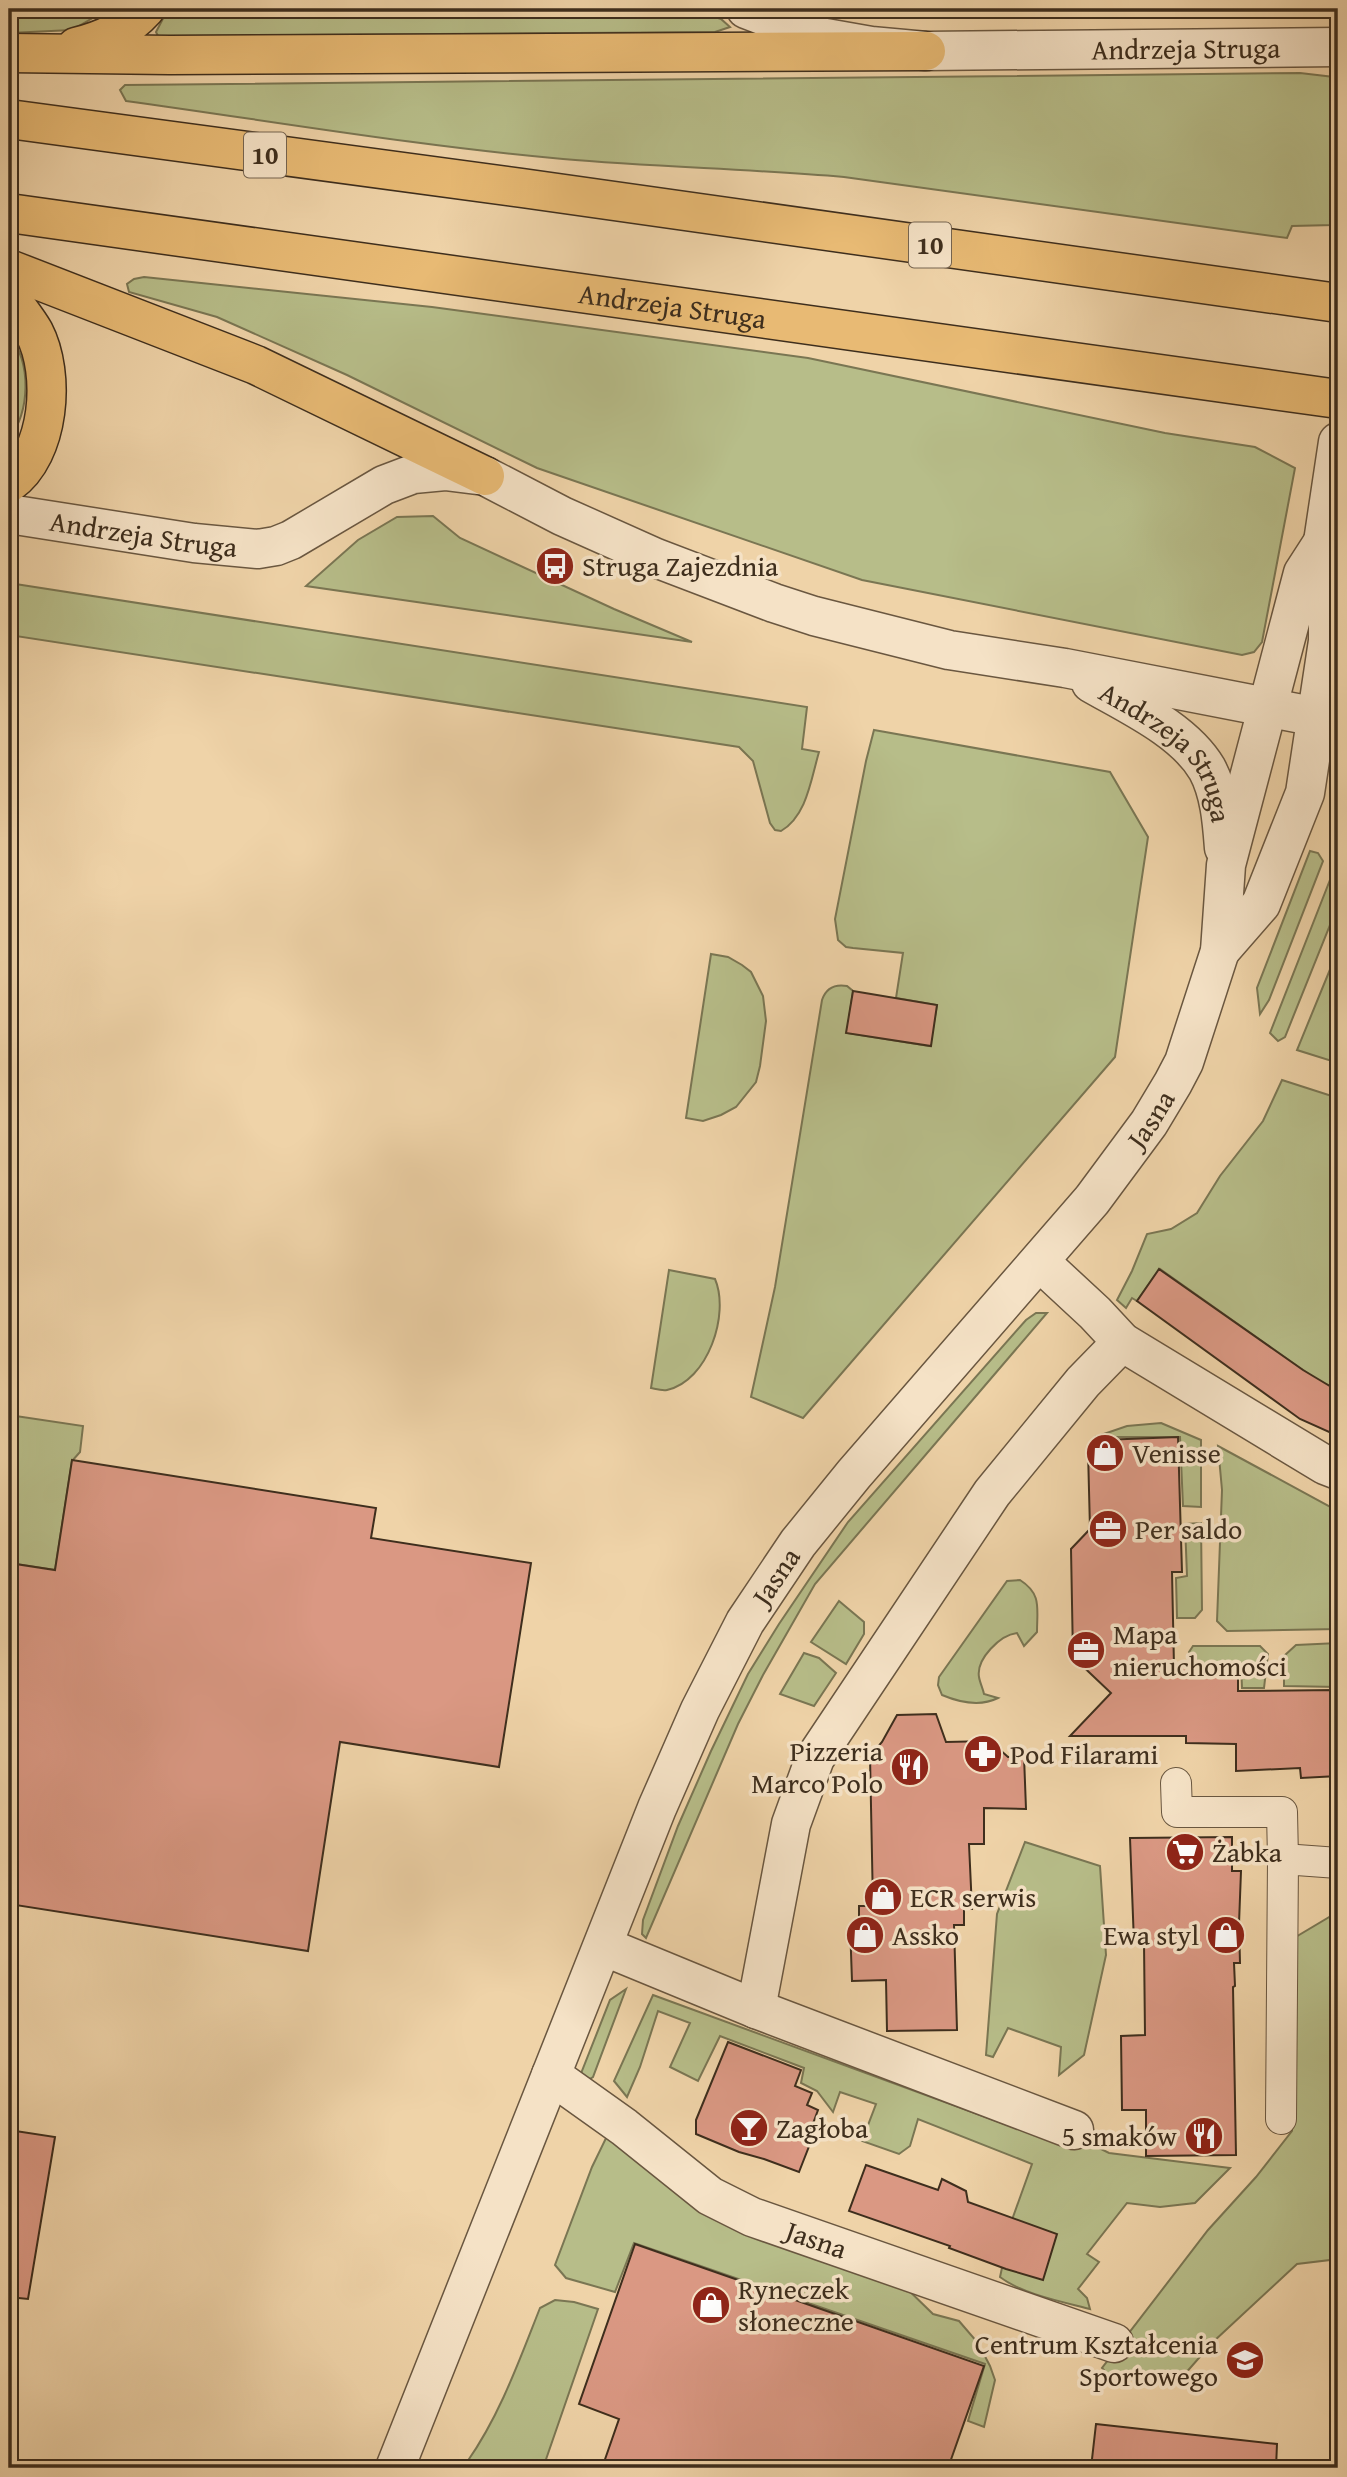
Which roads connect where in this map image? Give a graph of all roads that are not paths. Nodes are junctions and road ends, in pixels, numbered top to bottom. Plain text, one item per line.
1 (145, 9) edge
2 (746, 9) edge
3 (1338, 47) edge
4 (926, 51) junction
5 (23, 54) edge
6 (9, 119) edge
7 (9, 213) edge
8 (9, 269) edge
9 (9, 296) edge
10 (1338, 303) edge
11 (1338, 401) edge
12 (1337, 451) edge
13 (485, 476) junction
14 (9, 483) edge
15 (9, 514) edge
16 (1323, 542) junction
17 (1065, 668) junction
18 (1268, 708) junction
19 (1328, 719) edge
20 (1226, 865) junction
21 (1220, 951) junction
22 (1040, 1262) junction
23 (1122, 1342) junction
24 (1338, 1470) edge
25 (1176, 1783) dead end
26 (1283, 1859) junction
27 (1338, 1863) edge
28 (603, 1946) junction
29 (756, 2010) junction
30 (551, 2075) junction
31 (1281, 2119) dead end
32 (1074, 2130) dead end
33 (1114, 2343) dead end
34 (395, 2468) edge

1 - 5 main road
2 - 4 street, Andrzeja Struga
3 - 4 street, Andrzeja Struga
4 - 5 main road
6 - 10 main road, 10
7 - 11 main road, Andrzeja Struga
8 - 13 main road
9 - 14 main road
12 - 16 street
13 - 15 street, Andrzeja Struga
13 - 17 street, Andrzeja Struga
16 - 18 street
16 - 19 street
17 - 18 street, Andrzeja Struga
17 - 20 street, Andrzeja Struga
18 - 19 street, Andrzeja Struga
18 - 20 street, Jasna
19 - 21 street, Jasna
20 - 21 street, Jasna
21 - 22 street, Jasna
22 - 23 street
22 - 28 street, Jasna
23 - 24 street
23 - 29 street
25 - 26 street
26 - 27 street
26 - 31 street
28 - 29 street
28 - 30 street, Jasna
29 - 32 street
30 - 33 street, Jasna
30 - 34 street, Jasna

